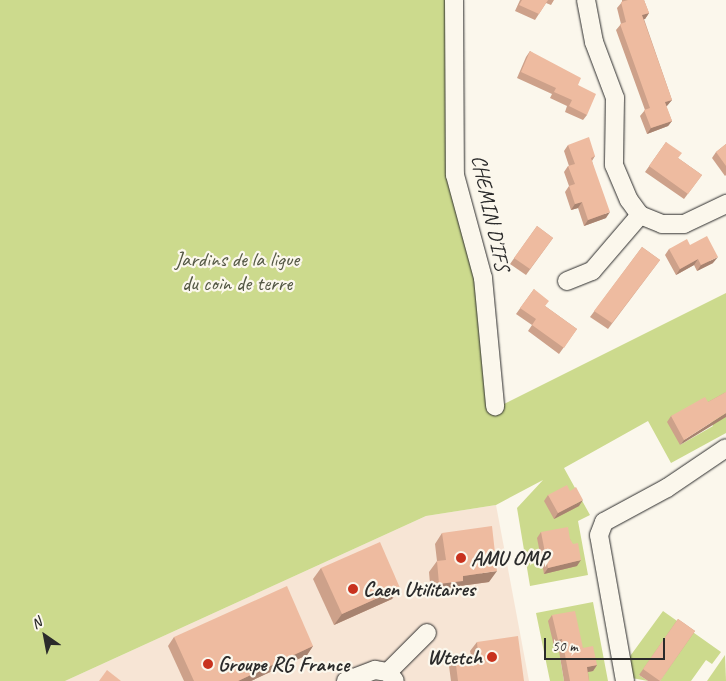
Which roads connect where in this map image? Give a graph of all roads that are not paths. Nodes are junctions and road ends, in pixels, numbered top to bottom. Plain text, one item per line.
1 (454, 0) edge
2 (586, 0) edge
3 (726, 204) edge
4 (640, 215) junction
5 (567, 281) dead end
6 (495, 406) dead end
7 (720, 452) edge
8 (428, 633) dead end
9 (392, 677) edge
10 (346, 681) edge
11 (624, 681) edge

1 - 6 street, CHEMIN D'IFS
2 - 4 street
3 - 4 street
4 - 5 street
7 - 11 street
8 - 9 street
9 - 10 street

